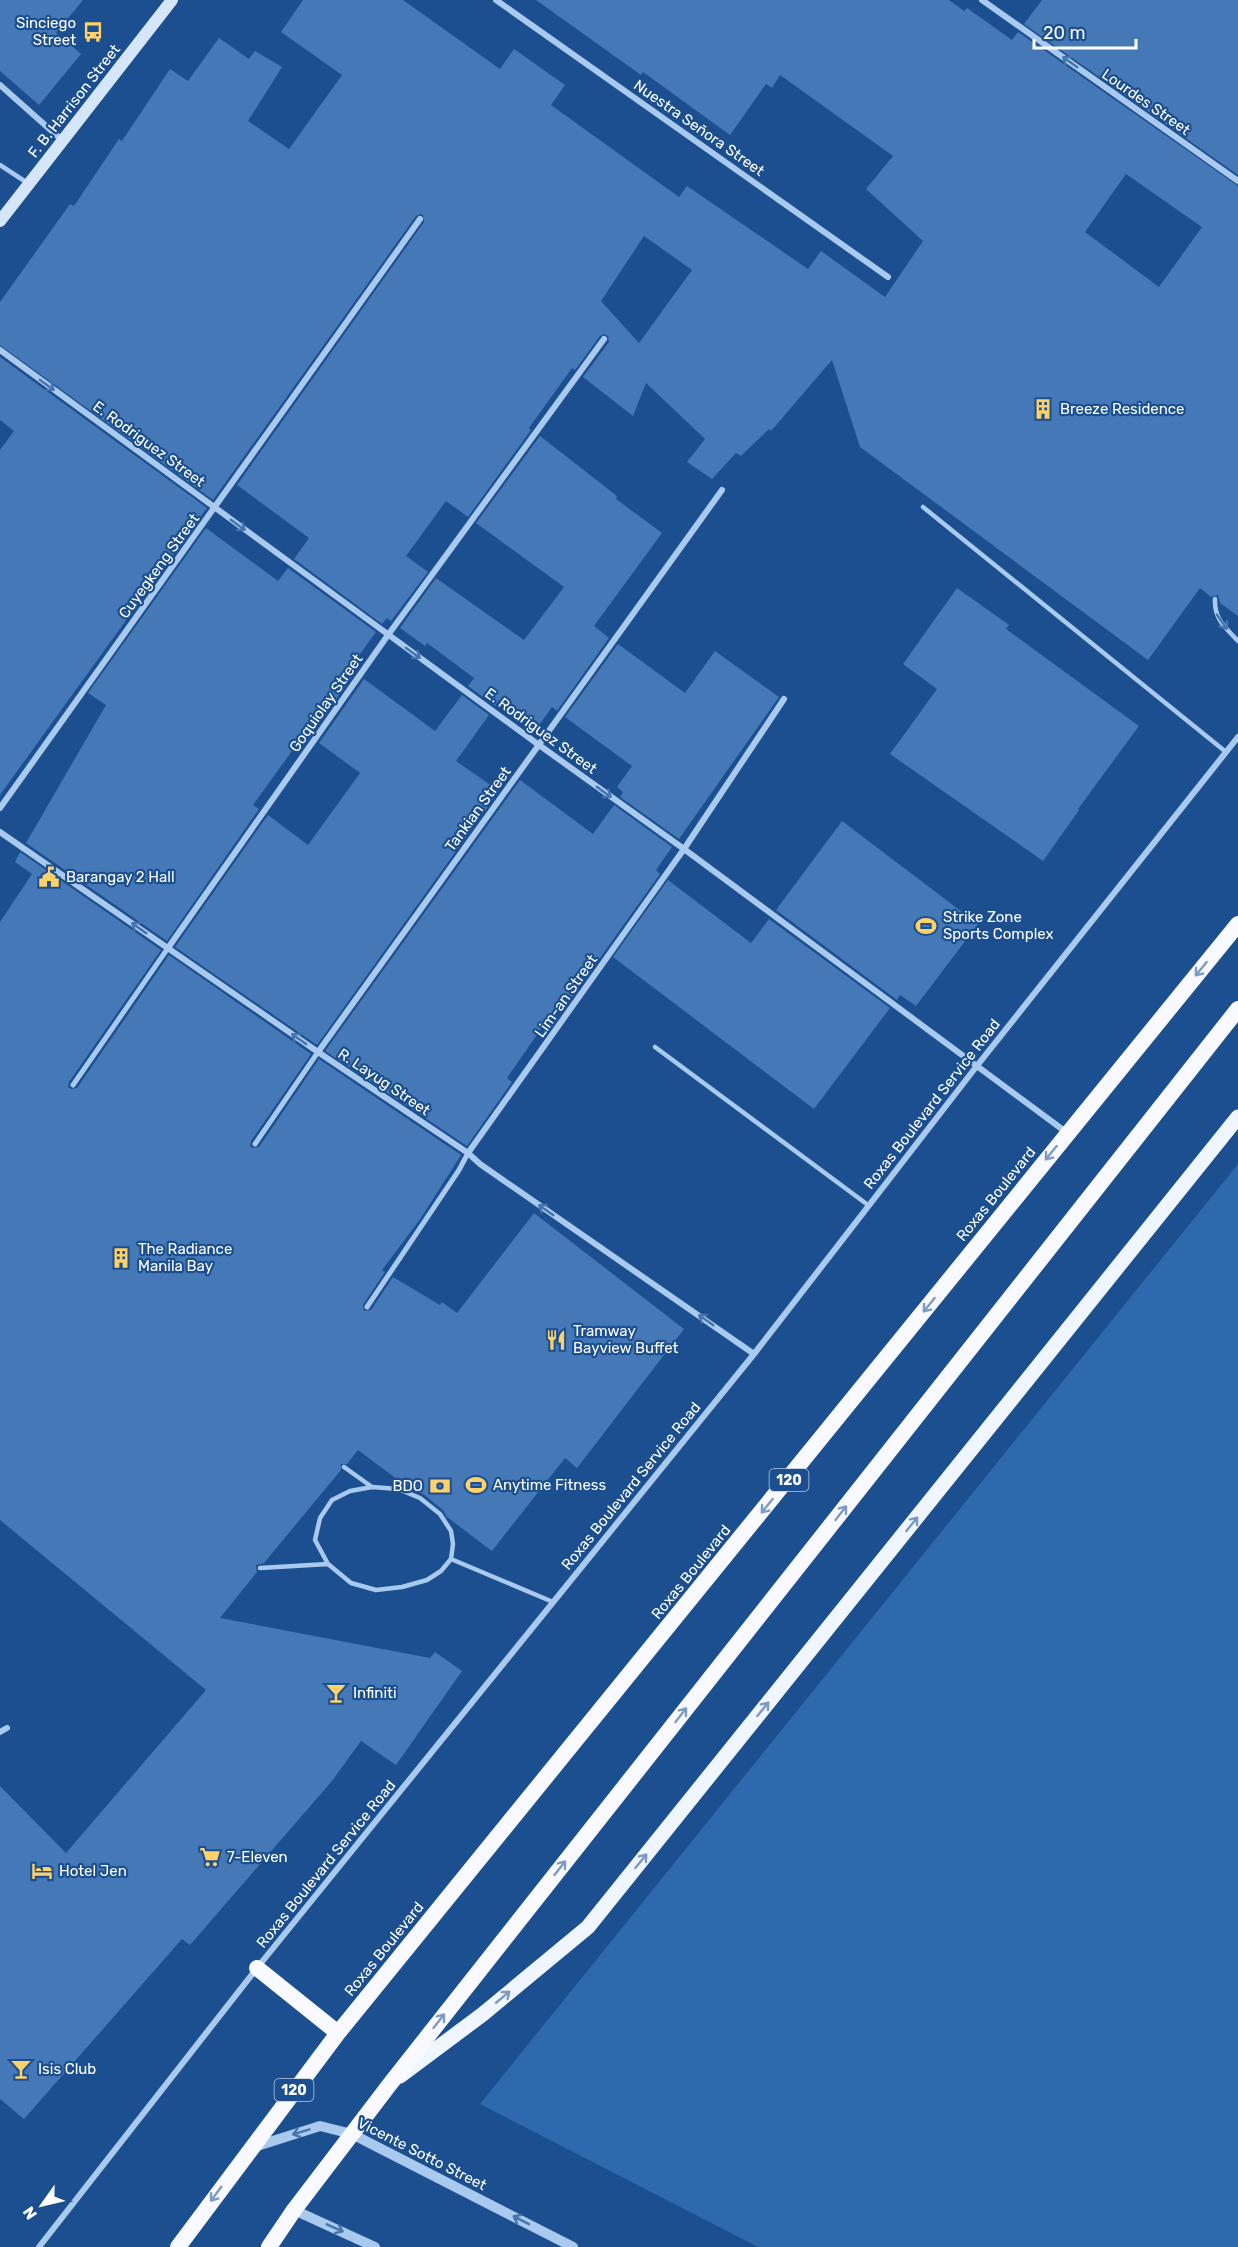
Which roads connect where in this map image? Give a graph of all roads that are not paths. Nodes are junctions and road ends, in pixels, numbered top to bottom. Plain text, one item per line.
1 (172, 0) edge
2 (496, 0) edge
3 (995, 0) edge
4 (985, 2) edge
5 (0, 86) edge
6 (63, 141) junction
7 (0, 165) edge
8 (1238, 181) edge
9 (28, 184) junction
10 (420, 219) dead end
11 (0, 221) edge
12 (888, 276) dead end
13 (604, 339) dead end
14 (0, 350) edge
15 (722, 490) dead end
16 (922, 507) dead end
17 (215, 508) junction
18 (1215, 599) dead end
19 (388, 635) junction
20 (1238, 640) edge
21 (784, 699) dead end
22 (1238, 737) edge
23 (538, 745) junction
24 (1226, 752) junction
25 (0, 808) edge
26 (0, 832) edge
27 (684, 849) junction
28 (1238, 924) edge
29 (168, 948) junction
30 (1238, 1009) edge
31 (655, 1047) dead end
32 (318, 1052) junction
33 (976, 1067) junction
34 (73, 1085) dead end
35 (1238, 1118) edge
36 (1067, 1133) junction
37 (255, 1144) dead end
38 (468, 1153) junction
39 (868, 1205) junction
40 (367, 1307) dead end
41 (754, 1354) junction
42 (344, 1467) dead end
43 (372, 1487) junction
44 (450, 1559) junction
45 (328, 1564) junction
46 (260, 1568) dead end
47 (553, 1602) junction
48 (7, 1728) dead end
49 (0, 1732) edge
50 (257, 1968) junction
51 (338, 2033) junction
52 (390, 2084) junction
53 (351, 2134) junction
54 (251, 2148) junction
55 (294, 2210) junction
56 (39, 2247) edge
57 (178, 2247) edge
58 (269, 2247) edge
59 (375, 2247) edge
60 (573, 2247) edge

1 - 6 main road, F. B. Harrison Street
2 - 12 street, Nuestra Señora Street
3 - 4 lane
8 -> 4 street, Lourdes Street
5 - 6 street
6 - 9 main road, F. B. Harrison Street
7 - 9 lane
9 - 11 main road, F. B. Harrison Street
10 - 17 street, Cuyegkeng Street
13 - 19 street, Goquiolay Street
14 -> 17 street, E. Rodriguez Street
15 - 23 street, Tankian Street
16 - 24 lane
17 -> 19 street, E. Rodriguez Street
17 - 25 street, Cuyegkeng Street
18 -> 20 lane
19 -> 23 street, E. Rodriguez Street
19 - 29 street, Goquiolay Street
21 - 27 street, Lim-an Street
22 - 24 street, Roxas Boulevard Service Road
23 -> 27 street, E. Rodriguez Street
23 - 32 street, Tankian Street
24 - 33 street, Roxas Boulevard Service Road
29 -> 26 street, R. Layug Street
27 - 33 street, E. Rodriguez Street
27 - 38 street, Lim-an Street
28 -> 36 highway, Roxas Boulevard / 120
32 -> 29 street, R. Layug Street
29 - 34 street, Goquiolay Street
52 -> 30 highway
31 - 39 lane
32 - 37 street, Tankian Street
32 - 38 street, R. Layug Street
33 - 36 street, E. Rodriguez Street
33 - 39 street, Roxas Boulevard Service Road
52 -> 35 main road
36 -> 51 highway, Roxas Boulevard / 120
38 - 40 street, Lim-an Street
41 -> 38 street, R. Layug Street
39 - 41 street, Roxas Boulevard Service Road
41 - 47 street, Roxas Boulevard Service Road
42 - 43 lane
43 - 44 lane
43 - 45 lane
44 - 45 lane
44 - 47 lane
45 - 46 lane
47 - 50 street, Roxas Boulevard Service Road
48 - 49 street
50 - 51 highway
50 - 56 street, Roxas Boulevard Service Road
51 - 54 highway, Roxas Boulevard / 120
52 - 53 highway
53 -> 54 street, Vicente Sotto Street
53 - 55 highway
60 -> 53 street, Vicente Sotto Street
54 -> 57 highway, Roxas Boulevard / 120
55 - 58 highway
55 -> 59 street

